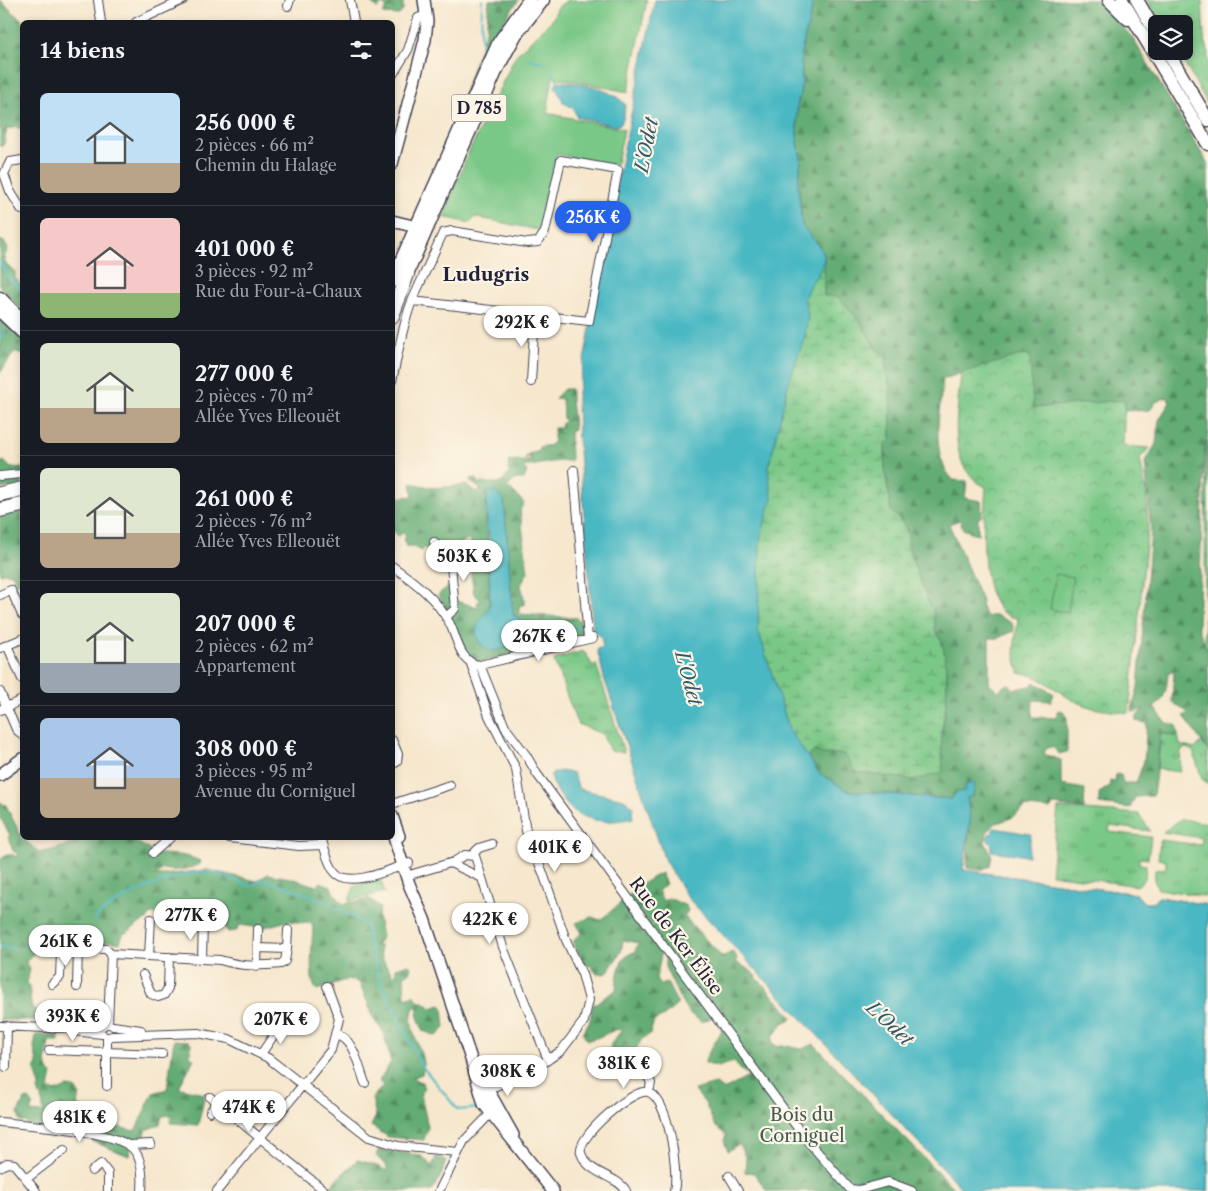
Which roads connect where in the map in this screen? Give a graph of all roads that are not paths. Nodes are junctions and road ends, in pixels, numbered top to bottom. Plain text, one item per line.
1 (98, 0) edge
2 (182, 0) edge
3 (350, 0) edge
4 (424, 0) edge
5 (529, 0) edge
6 (543, 0) edge
7 (1109, 0) edge
8 (1122, 0) edge
9 (1137, 0) edge
10 (426, 15) junction
11 (1148, 19) edge
12 (101, 20) edge
13 (140, 20) edge
14 (354, 20) edge
15 (1140, 30) junction
16 (1172, 60) edge
17 (395, 71) edge
18 (1192, 94) junction
19 (1208, 112) edge
20 (1208, 120) edge
21 (1208, 144) edge
22 (395, 153) edge
23 (20, 160) edge
24 (4, 164) edge
25 (20, 206) edge
26 (395, 223) edge
27 (417, 227) junction
28 (395, 274) edge
29 (407, 274) junction
30 (395, 297) edge
31 (0, 298) edge
32 (412, 301) junction
33 (395, 308) edge
34 (0, 311) edge
35 (535, 315) junction
36 (20, 318) edge
37 (20, 330) edge
38 (395, 367) edge
39 (531, 382) dead end
40 (574, 470) dead end
41 (20, 474) edge
42 (0, 476) edge
43 (20, 489) edge
44 (0, 494) edge
45 (20, 494) edge
46 (0, 498) edge
47 (20, 505) edge
48 (0, 510) edge
49 (434, 542) dead end
50 (395, 568) edge
51 (0, 595) edge
52 (20, 610) edge
53 (446, 617) junction
54 (20, 640) edge
55 (4, 646) edge
56 (476, 664) junction
57 (20, 675) edge
58 (0, 692) edge
59 (20, 701) edge
60 (3, 709) edge
61 (20, 733) edge
62 (395, 748) edge
63 (20, 759) edge
64 (395, 761) edge
65 (0, 775) edge
66 (450, 784) dead end
67 (395, 803) edge
68 (395, 826) edge
69 (395, 838) edge
70 (168, 840) edge
71 (260, 840) edge
72 (322, 841) edge
73 (492, 844) dead end
74 (153, 853) dead end
75 (472, 855) junction
76 (452, 863) junction
77 (408, 869) junction
78 (482, 878) junction
79 (151, 919) dead end
80 (203, 922) dead end
81 (258, 929) dead end
82 (288, 930) dead end
83 (78, 948) junction
84 (258, 948) junction
85 (287, 949) junction
86 (112, 954) junction
87 (149, 955) junction
88 (169, 957) junction
89 (202, 959) junction
90 (257, 966) junction
91 (143, 975) dead end
92 (52, 984) dead end
93 (327, 986) dead end
94 (77, 987) dead end
95 (291, 1024) dead end
96 (3, 1026) edge
97 (108, 1030) junction
98 (336, 1034) junction
99 (3, 1048) edge
100 (49, 1050) dead end
101 (108, 1052) junction
102 (162, 1054) dead end
103 (261, 1054) junction
104 (548, 1060) junction
105 (6, 1067) dead end
106 (648, 1077) dead end
107 (365, 1082) dead end
108 (303, 1084) junction
109 (107, 1086) dead end
110 (484, 1091) junction
111 (649, 1092) junction
112 (210, 1097) dead end
113 (217, 1102) junction
114 (496, 1103) junction
115 (210, 1112) dead end
116 (491, 1115) junction
117 (505, 1118) junction
118 (0, 1122) edge
119 (260, 1136) junction
120 (151, 1144) dead end
121 (128, 1145) junction
122 (519, 1148) junction
123 (64, 1150) dead end
124 (458, 1152) junction
125 (0, 1166) edge
126 (92, 1171) dead end
127 (729, 1176) dead end
128 (26, 1179) junction
129 (440, 1189) edge
130 (36, 1191) edge
131 (108, 1191) edge
132 (142, 1191) edge
133 (218, 1191) edge
134 (325, 1191) edge
135 (449, 1191) edge
136 (553, 1191) edge
137 (626, 1191) edge
138 (674, 1191) edge
139 (738, 1191) edge
140 (912, 1191) edge

1 - 12 street
2 - 13 street
3 - 14 street
4 - 10 street
5 - 27 main road, D 785
6 - 29 main road, D 785
7 - 15 main road
8 - 15 main road
9 - 11 main road
10 - 17 street
10 - 22 street
15 - 21 main road
16 - 18 main road
18 - 19 main road
18 - 20 main road
23 - 24 street
24 - 25 street
26 - 27 street
27 - 28 main road, D 785
29 - 30 main road, D 785
29 - 33 highway, D 785
31 - 36 main road
32 - 35 street
32 - 35 street
32 - 38 street
34 - 37 main road
35 - 39 street
40 - 56 street
41 - 42 street
43 - 44 highway
45 - 46 highway
47 - 48 highway
49 - 53 street
50 - 53 street
51 - 52 street
53 - 56 street
54 - 55 street
55 - 57 street
56 - 104 street
56 - 140 street, Rue de Ker Élise
58 - 60 street
59 - 60 street
60 - 61 street
62 - 64 street
63 - 65 street
66 - 67 street
68 - 77 street
69 - 77 street
70 - 74 street
71 - 72 street
72 - 77 street
73 - 75 street
75 - 76 street
75 - 78 street
76 - 77 street
76 - 78 street
77 - 110 street
78 - 104 street
79 - 87 street
80 - 89 street
81 - 84 street
82 - 85 street
83 - 86 street
83 - 92 street
83 - 94 street
84 - 85 street
84 - 90 street
85 - 90 street
86 - 87 street
86 - 97 street
87 - 88 street
88 - 89 street
88 - 91 street
89 - 90 street
93 - 98 street
95 - 103 street
96 - 97 street
96 - 99 street
97 - 101 street
97 - 103 street
98 - 107 street
98 - 108 street
99 - 105 street
100 - 101 street
101 - 102 street
101 - 109 street
103 - 108 street
104 - 110 street
106 - 111 street
108 - 119 street
108 - 124 street
110 - 114 street
110 - 116 street
111 - 137 street
111 - 138 street
112 - 113 street
113 - 115 street
113 - 119 street
114 - 116 street
114 - 117 street
116 - 117 street
116 - 122 street
116 - 124 street
117 - 122 street
118 - 121 street
119 - 133 street
119 - 134 street
120 - 121 street
121 - 132 street
122 - 136 street
123 - 128 street
124 - 129 street
125 - 128 street
126 - 131 street
127 - 139 street
128 - 130 street
129 - 135 street

